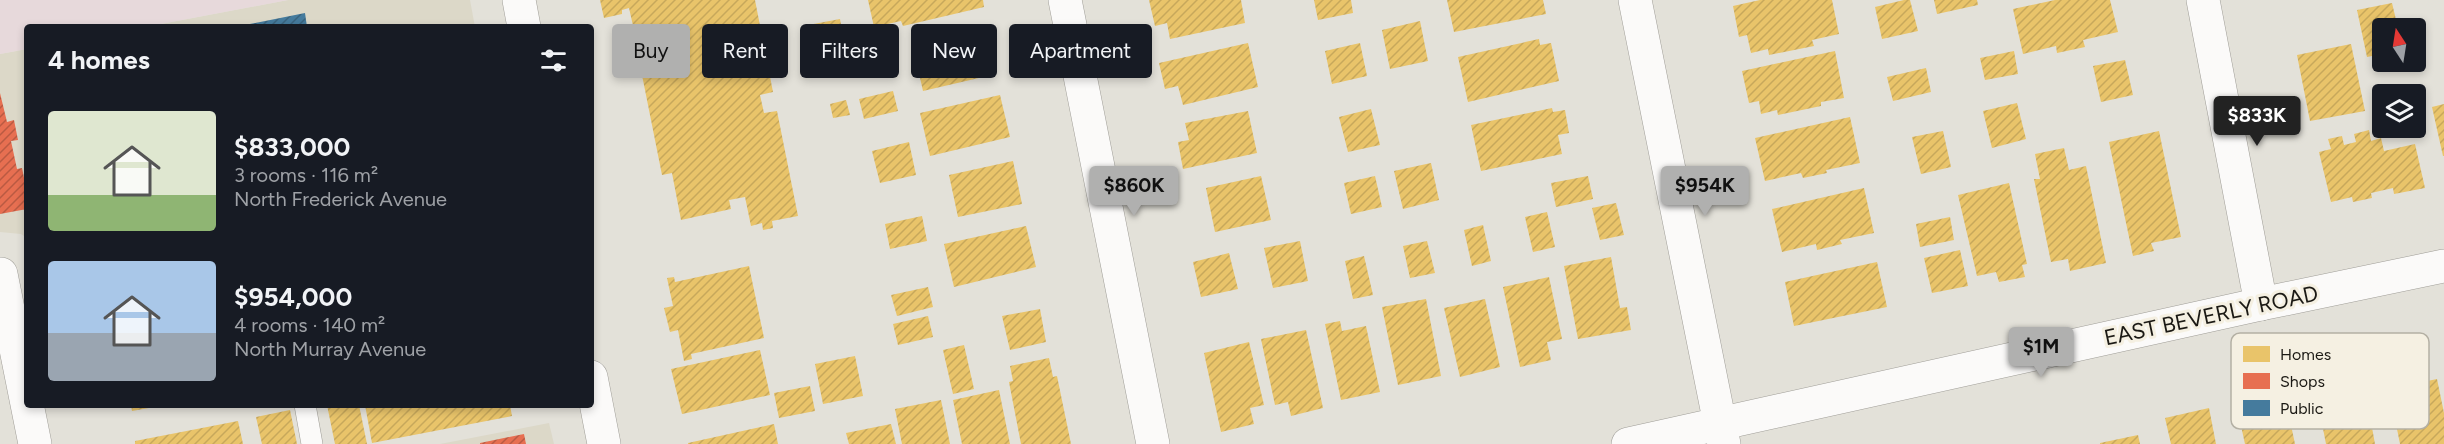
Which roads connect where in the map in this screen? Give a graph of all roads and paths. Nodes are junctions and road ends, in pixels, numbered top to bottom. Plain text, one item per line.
1 (519, 0) edge
2 (1065, 0) edge
3 (1635, 0) edge
4 (2203, 0) edge
5 (523, 24) edge
6 (2444, 266) edge
7 (1, 274) edge
8 (2261, 304) junction
9 (24, 389) edge
10 (594, 392) edge
11 (28, 408) edge
12 (306, 408) edge
13 (1722, 434) edge
14 (35, 444) edge
15 (312, 444) edge
16 (604, 444) edge
17 (1153, 444) edge
18 (1628, 444) edge

1 - 5 street
2 - 17 street
3 - 13 street
4 - 8 street
6 - 8 street, EAST BEVERLY ROAD
7 - 9 street
8 - 13 street, EAST BEVERLY ROAD
10 - 16 street
11 - 14 street
12 - 15 lane
13 - 18 street, EAST BEVERLY ROAD

